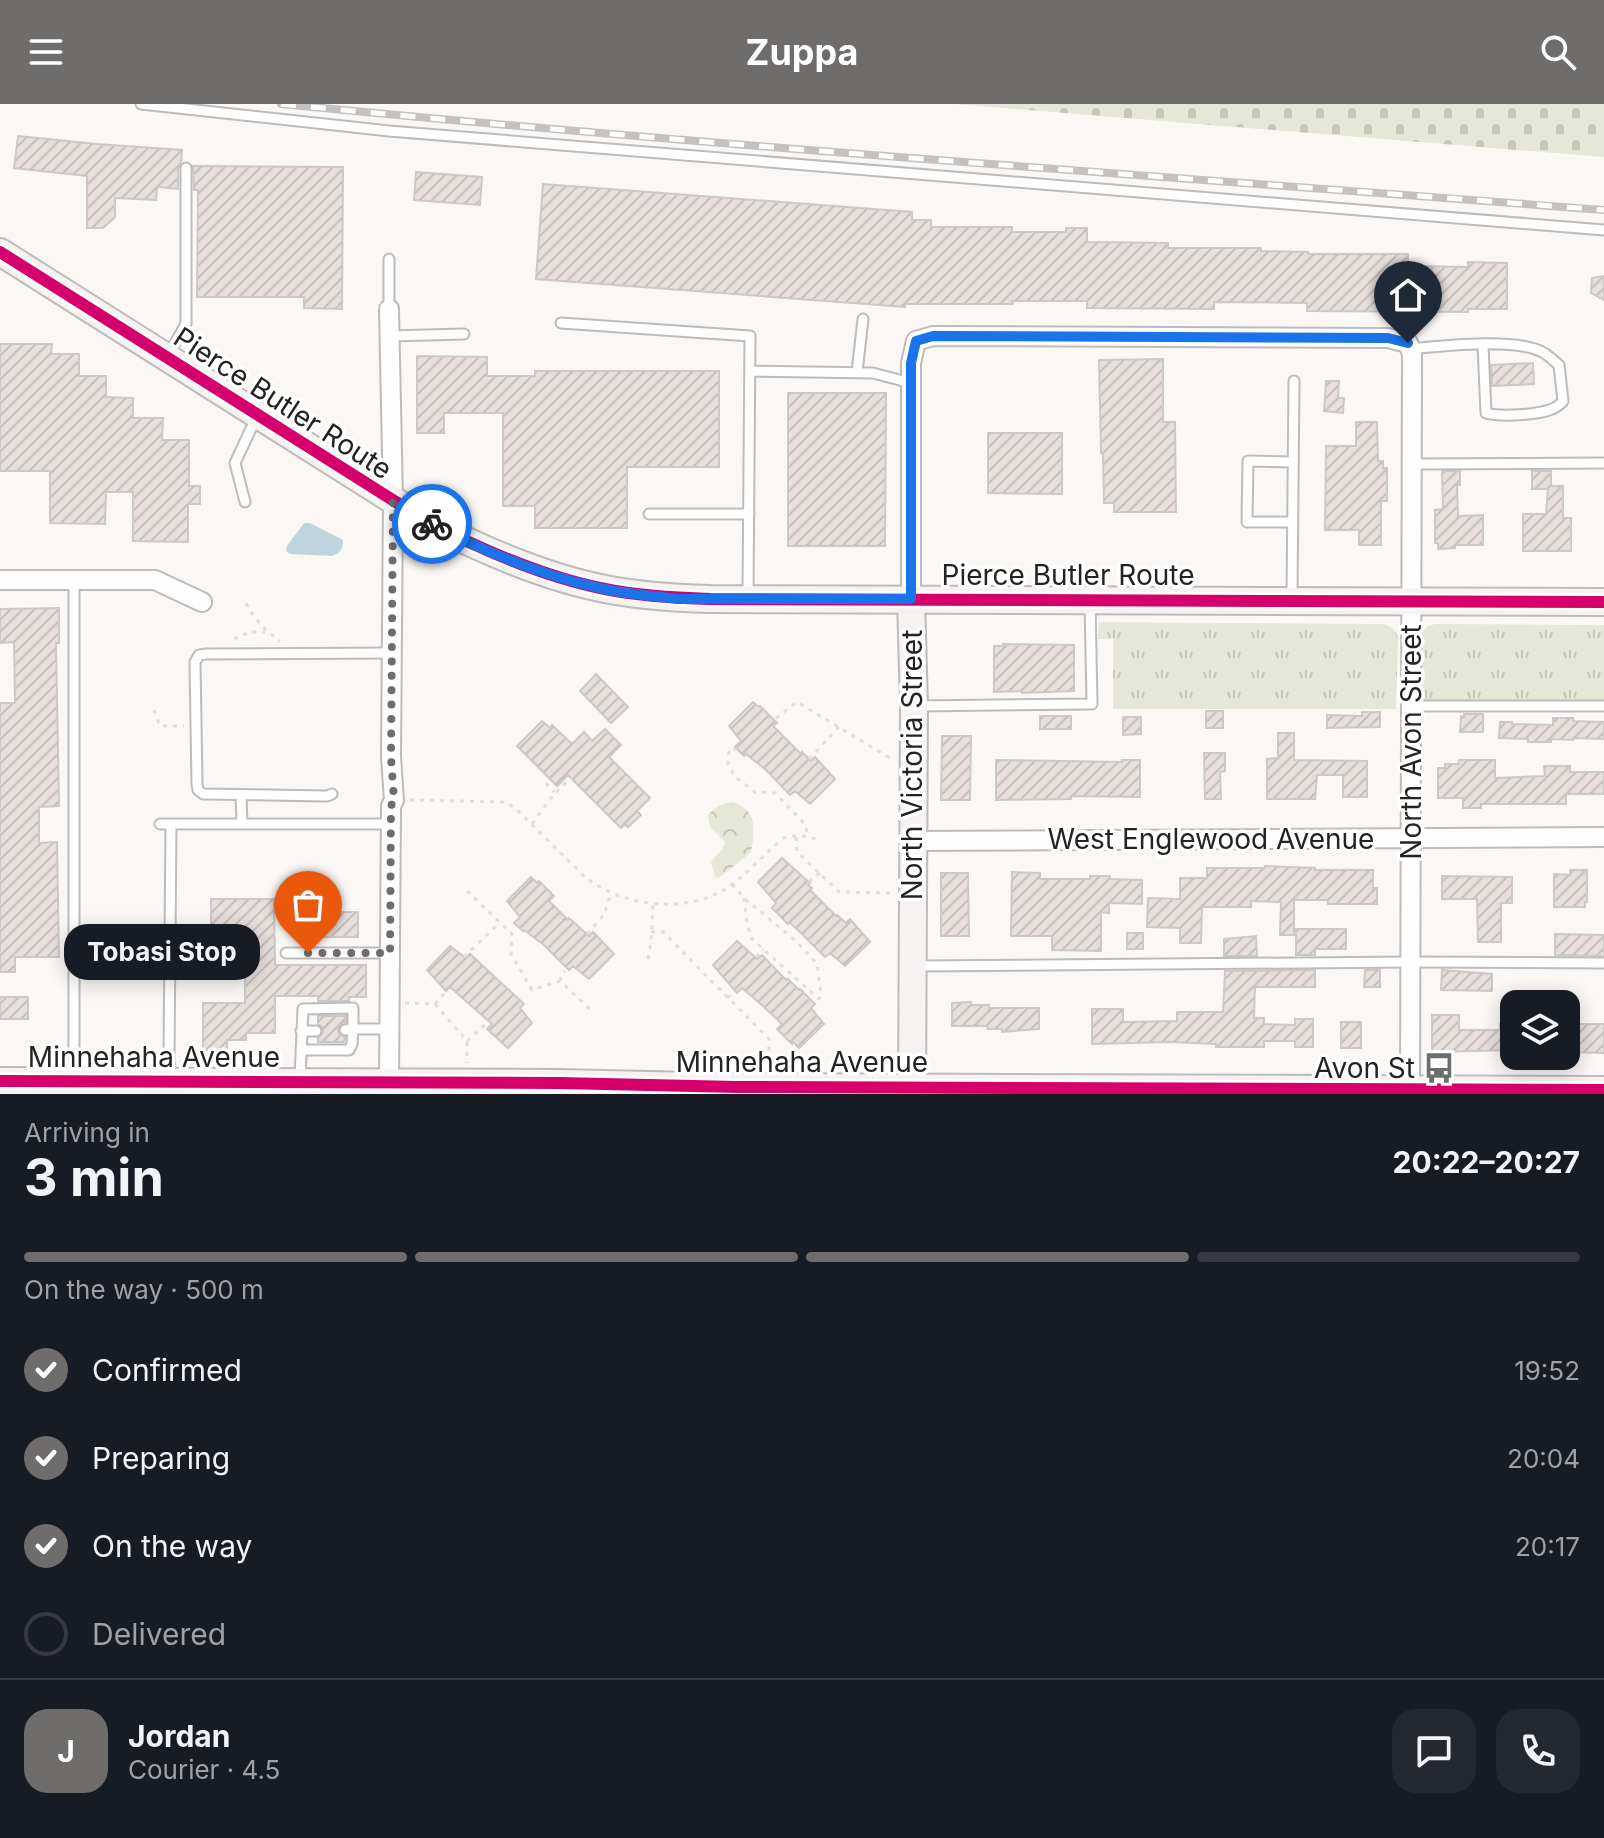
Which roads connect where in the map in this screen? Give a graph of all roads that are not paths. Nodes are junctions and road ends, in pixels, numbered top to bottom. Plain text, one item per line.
1 (141, 104) edge
2 (186, 168) dead end
3 (1604, 230) edge
4 (0, 252) edge
5 (389, 259) dead end
6 (389, 309) joint
7 (863, 319) dead end
8 (561, 323) dead end
9 (464, 334) dead end
10 (390, 336) junction
11 (1483, 345) junction
12 (1409, 346) junction
13 (167, 357) junction
14 (750, 371) junction
15 (857, 372) junction
16 (1294, 381) dead end
17 (911, 383) junction
18 (258, 415) junction
19 (1293, 462) junction
20 (1604, 463) edge
21 (1412, 464) junction
22 (245, 502) dead end
23 (393, 502) junction
24 (649, 514) dead end
25 (749, 514) junction
26 (1292, 522) junction
27 (0, 580) edge
28 (74, 580) junction
29 (748, 599) junction
30 (911, 599) junction
31 (1090, 599) junction
32 (1292, 600) junction
33 (1412, 601) junction
34 (202, 602) dead end
35 (1604, 602) edge
36 (392, 653) junction
37 (914, 706) junction
38 (1411, 706) junction
39 (1604, 706) edge
40 (332, 794) dead end
41 (241, 795) junction
42 (242, 824) junction
43 (391, 824) junction
44 (1411, 837) junction
45 (1604, 837) edge
46 (913, 841) junction
47 (286, 953) dead end
48 (390, 953) junction
49 (1411, 962) junction
50 (1604, 963) edge
51 (913, 966) junction
52 (389, 1029) junction
53 (349, 1030) junction
54 (301, 1031) junction
55 (316, 1031) dead end
56 (301, 1050) junction
57 (0, 1081) edge
58 (74, 1081) junction
59 (300, 1082) junction
60 (389, 1083) junction
61 (171, 1088) edge
62 (1604, 1090) edge
63 (912, 1091) edge
64 (1410, 1092) edge

1 - 3 lane
2 - 13 lane
4 - 13 street, Pierce Butler Route
5 - 6 lane
6 - 10 street
7 - 15 lane
8 - 14 lane
9 - 10 lane
10 - 23 street
11 - 11 lane
11 - 12 lane
12 - 17 street, North Victoria Street
12 - 21 street, North Avon Street
13 - 18 street, Pierce Butler Route
14 - 15 lane
14 - 25 lane
15 - 17 lane
16 - 19 lane
17 - 30 street, North Victoria Street
18 - 22 lane
18 - 23 street, Pierce Butler Route
19 - 26 lane
19 - 26 lane
20 - 21 lane
21 - 33 street, North Avon Street
23 - 29 street, Pierce Butler Route
23 - 36 street
24 - 25 lane
25 - 29 lane
26 - 32 lane
27 - 28 street
28 - 34 street
28 - 58 lane
29 - 30 street, Pierce Butler Route
30 - 31 street, Pierce Butler Route
30 - 37 street, North Victoria Street
31 - 32 street, Pierce Butler Route
31 - 37 lane
32 - 33 street, Pierce Butler Route
33 - 35 street, Pierce Butler Route
33 - 38 street, North Avon Street
36 - 41 lane
36 - 43 street
37 - 46 street, North Victoria Street
38 - 39 lane
38 - 44 street, North Avon Street
40 - 41 lane
41 - 42 lane
42 - 43 lane
42 - 61 lane
43 - 48 street
44 - 45 street, West Englewood Avenue
44 - 46 street, West Englewood Avenue
44 - 49 street, North Avon Street
46 - 51 street, North Victoria Street
47 - 48 lane
48 - 52 street
49 - 50 lane
49 - 51 lane
49 - 64 street, North Avon Street
51 - 63 street, North Victoria Street
52 - 53 lane
52 - 60 street
53 - 54 lane
53 - 56 lane
54 - 55 lane
54 - 56 lane
56 - 59 lane
57 - 58 street, Minnehaha Avenue
58 - 61 street, Minnehaha Avenue
59 - 60 street, Minnehaha Avenue
59 - 61 street, Minnehaha Avenue
60 - 63 street, Minnehaha Avenue
62 - 64 street, Minnehaha Avenue
63 - 64 street, Minnehaha Avenue

